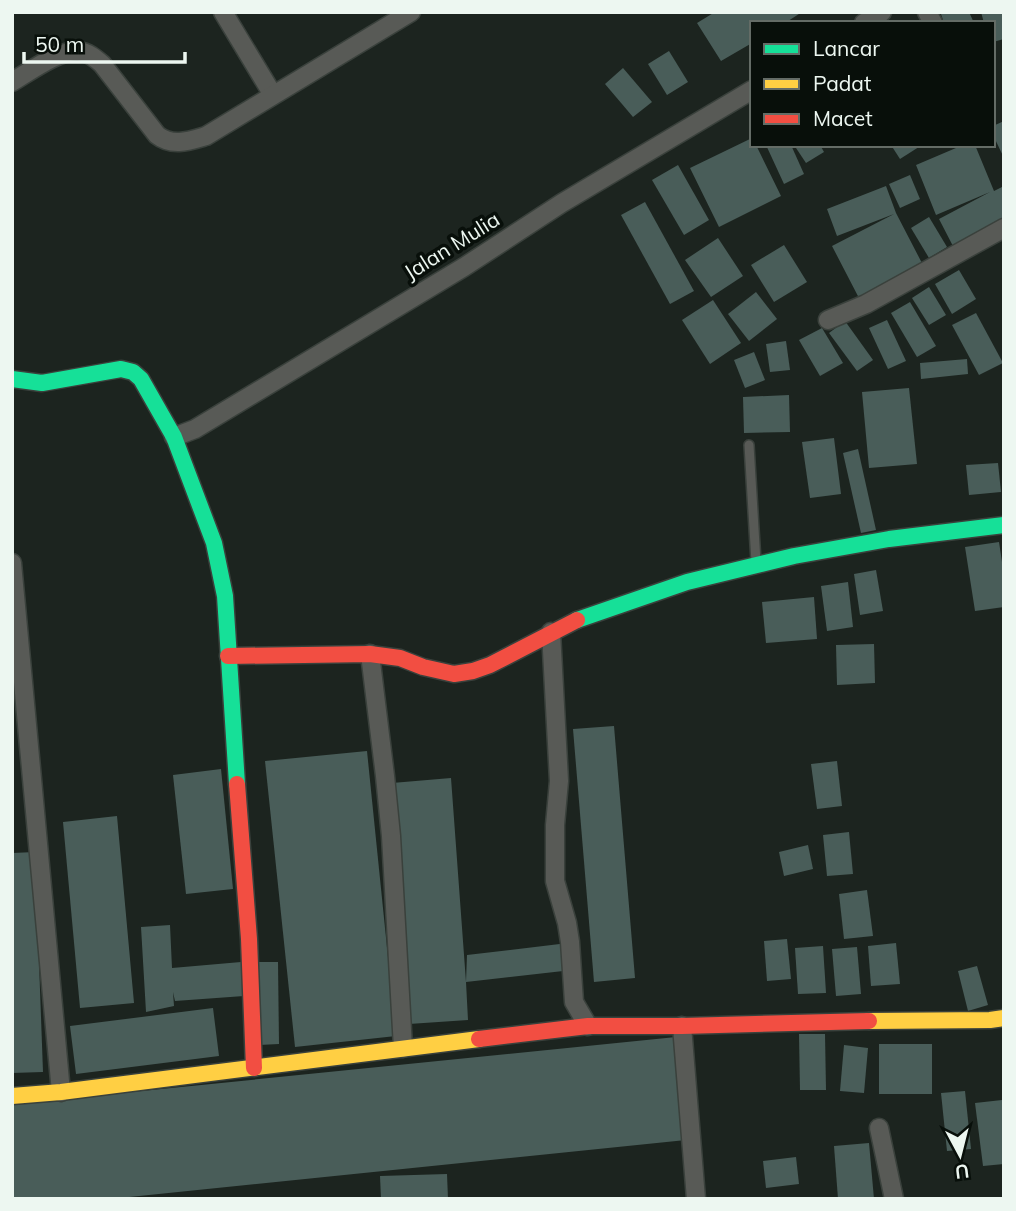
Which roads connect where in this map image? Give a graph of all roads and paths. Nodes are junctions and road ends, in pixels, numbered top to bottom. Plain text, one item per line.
1 (223, 12) edge
2 (411, 12) edge
3 (12, 82) edge
4 (750, 91) edge
5 (273, 95) junction
6 (1004, 228) edge
7 (828, 320) dead end
8 (12, 379) edge
9 (174, 437) junction
10 (749, 445) dead end
11 (1004, 525) edge
12 (12, 563) edge
13 (756, 565) junction
14 (551, 632) junction
15 (370, 654) junction
16 (228, 656) junction
17 (1004, 1018) edge
18 (588, 1026) junction
19 (682, 1026) junction
20 (403, 1048) junction
21 (254, 1068) junction
22 (61, 1092) junction
23 (12, 1096) edge
24 (879, 1128) dead end
25 (695, 1199) edge
26 (894, 1199) edge

1 - 5 street
2 - 5 street
3 - 5 street
4 - 9 street, Jalan Mulia
6 - 7 street
8 - 9 street
9 - 16 street
10 - 13 lane
11 - 13 street
12 - 22 street
13 - 14 street
14 - 15 street
14 - 18 street
15 - 16 street
15 - 20 street
16 - 21 street
17 - 19 street
18 - 19 street
18 - 20 street
19 - 25 street
20 - 21 street
21 - 22 street
22 - 23 street
24 - 26 street

